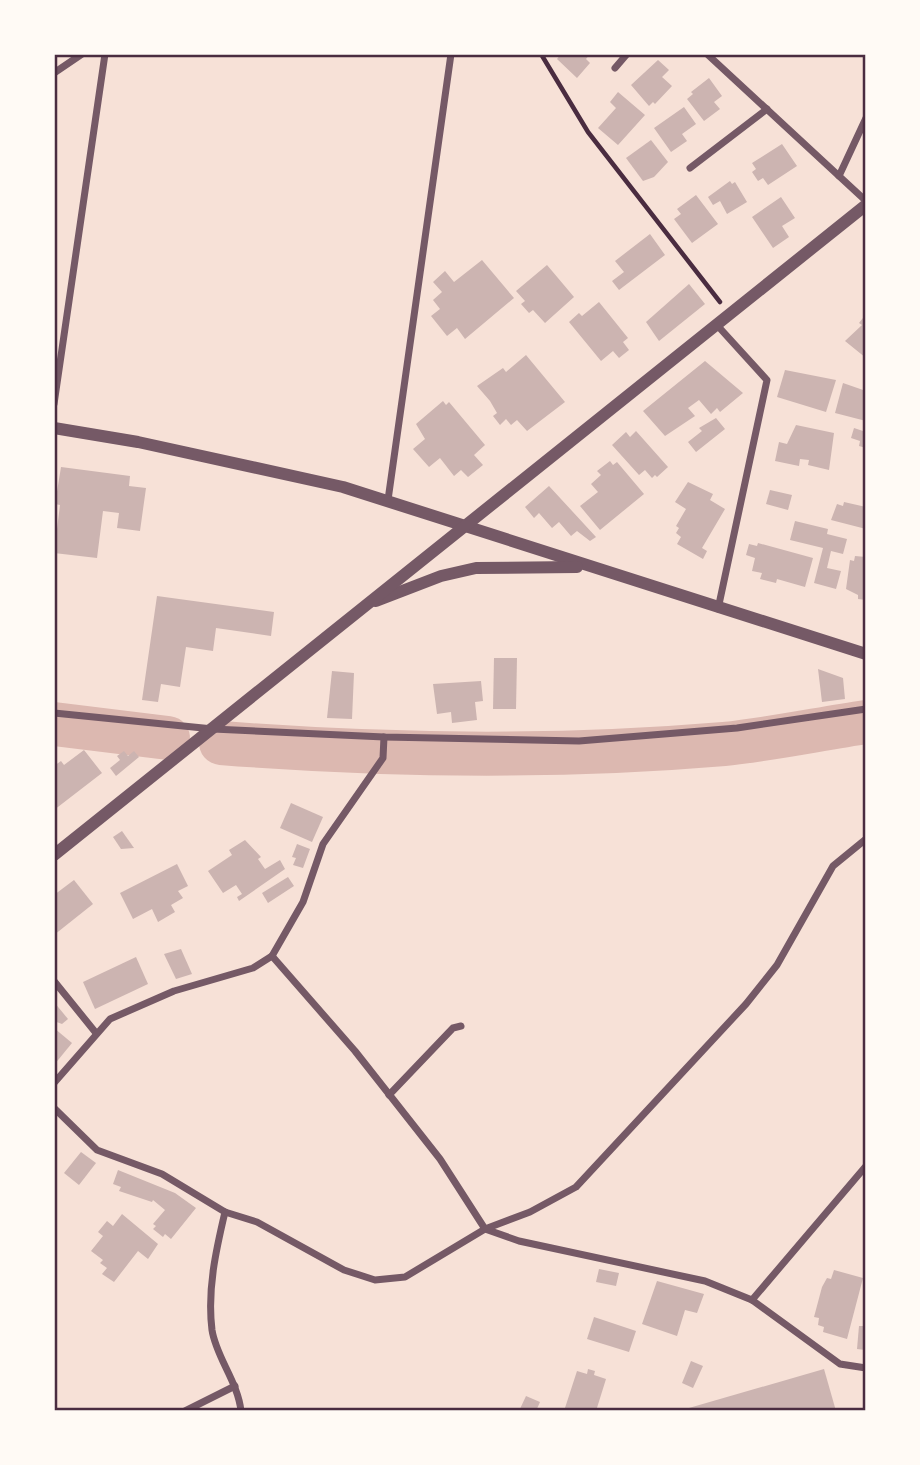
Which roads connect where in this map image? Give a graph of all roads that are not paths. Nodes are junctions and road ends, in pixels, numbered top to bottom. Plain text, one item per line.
1 (82, 54) edge
2 (104, 54) edge
3 (451, 54) edge
4 (627, 54) edge
5 (707, 54) edge
6 (615, 68) dead end
7 (54, 74) edge
8 (767, 109) junction
9 (866, 118) edge
10 (690, 168) dead end
11 (839, 176) junction
12 (866, 203) edge
13 (716, 324) junction
14 (54, 404) edge
15 (54, 428) edge
16 (388, 500) junction
17 (465, 524) junction
18 (591, 568) junction
19 (363, 606) junction
20 (718, 609) junction
21 (866, 654) edge
22 (866, 709) edge
23 (54, 713) edge
24 (214, 729) junction
25 (384, 741) junction
26 (866, 839) edge
27 (54, 855) edge
28 (271, 957) junction
29 (54, 981) edge
30 (461, 1026) dead end
31 (96, 1033) junction
32 (54, 1083) edge
33 (389, 1095) junction
34 (54, 1108) edge
35 (866, 1167) edge
36 (225, 1212) junction
37 (485, 1229) junction
38 (751, 1300) junction
39 (866, 1368) edge
40 (235, 1386) junction
41 (185, 1411) edge
42 (241, 1411) edge

1 - 7 street
2 - 14 street
3 - 16 street
4 - 6 street
5 - 8 street
8 - 10 street
8 - 11 street
9 - 11 street
11 - 12 street
12 - 13 street
13 - 17 street
13 - 20 street
15 - 16 street
16 - 17 street
17 - 18 street
17 - 19 street
18 - 19 street
18 - 20 street
19 - 24 street
20 - 21 street
22 - 25 street
23 - 24 street
24 - 25 street
24 - 27 street
25 - 28 street
26 - 37 street
28 - 31 street
28 - 33 street
29 - 31 street
30 - 33 street
31 - 32 street
33 - 37 street
34 - 36 street
35 - 38 street
36 - 37 street
36 - 40 street
37 - 38 street
38 - 39 street
40 - 41 street
40 - 42 street

